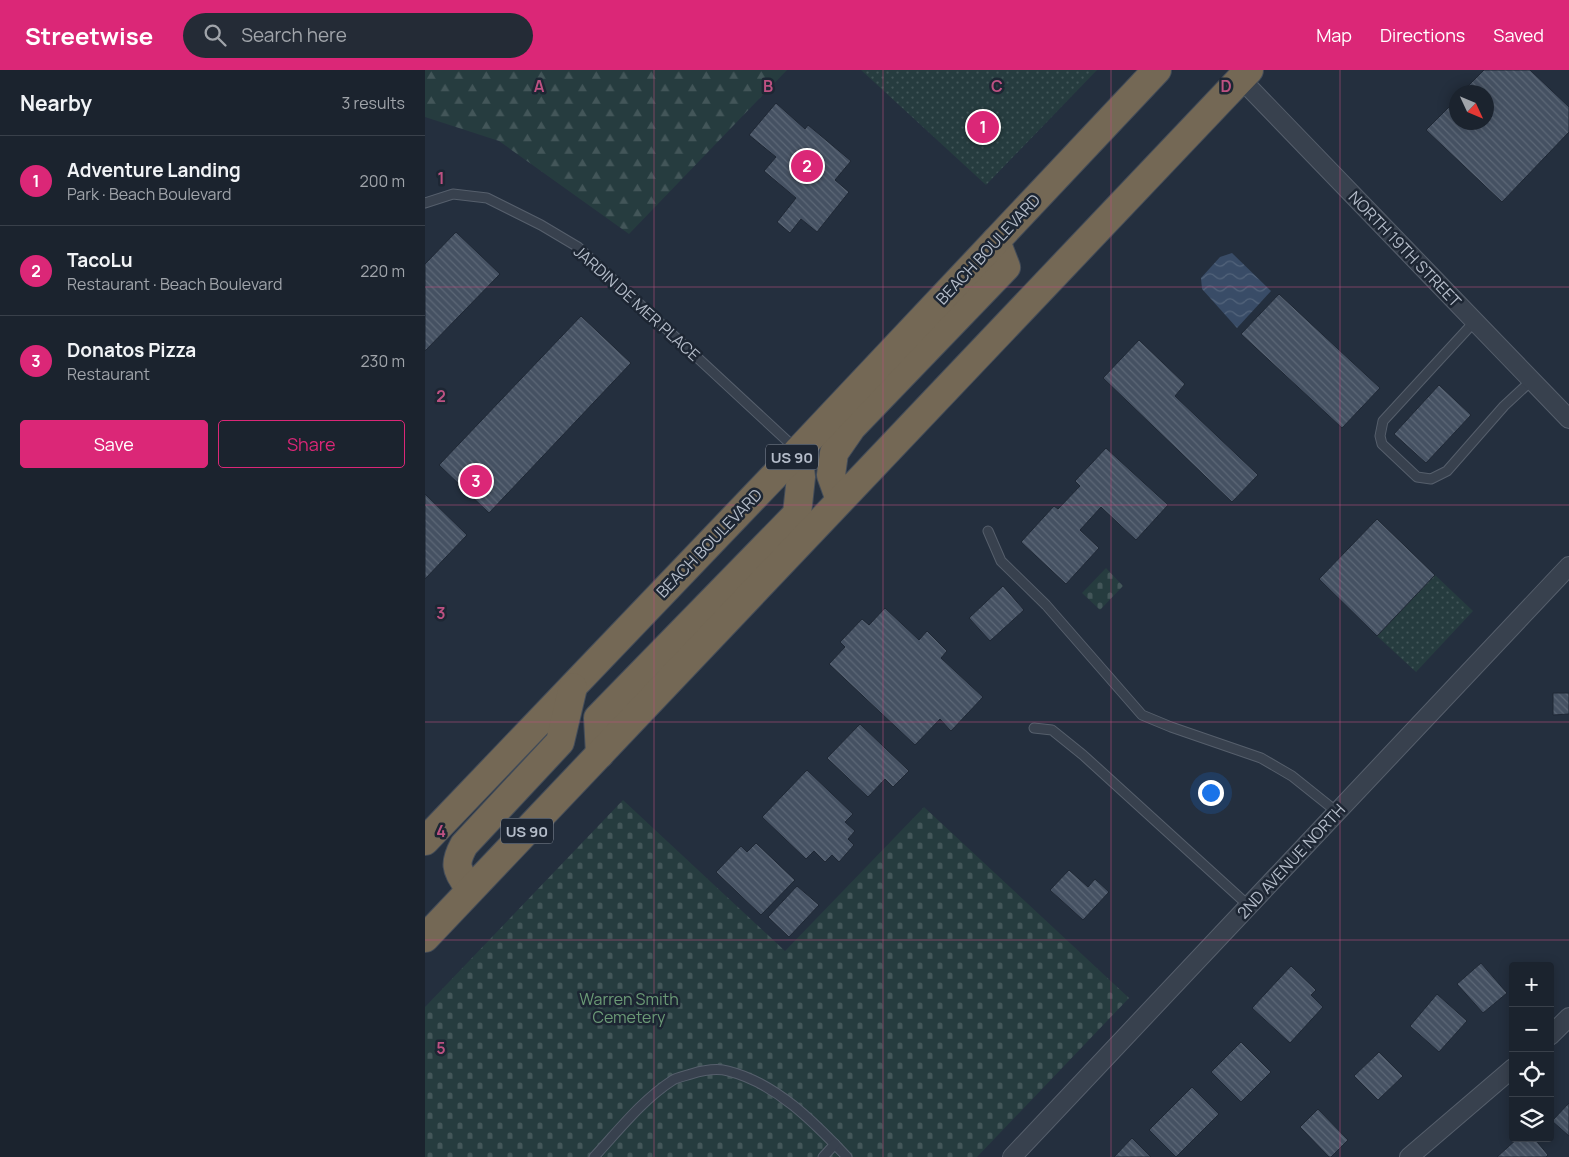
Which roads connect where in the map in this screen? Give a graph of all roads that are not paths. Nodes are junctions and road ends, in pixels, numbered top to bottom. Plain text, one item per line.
1 (1157, 70) edge
2 (1245, 74) edge
3 (425, 204) edge
4 (996, 241) junction
5 (1475, 321) junction
6 (1533, 380) junction
7 (1569, 418) edge
8 (798, 451) junction
9 (840, 500) junction
10 (989, 531) dead end
11 (1569, 566) edge
12 (573, 686) junction
13 (1034, 728) dead end
14 (600, 754) junction
15 (1337, 812) junction
16 (425, 841) edge
17 (470, 890) junction
18 (1249, 906) junction
19 (425, 938) edge
20 (1569, 1017) edge
21 (1554, 1032) edge
22 (1509, 1071) edge
23 (835, 1144) junction
24 (594, 1157) edge
25 (823, 1157) edge
26 (847, 1157) edge
27 (1012, 1157) edge
28 (1409, 1157) edge

1 - 4 highway, BEACH BOULEVARD / US 90
2 - 5 street, NORTH 19TH STREET
2 - 9 highway, US 90
3 - 8 lane, JARDIN DE MER PLACE
4 - 8 highway, BEACH BOULEVARD / US 90
4 - 9 highway
5 - 6 street, NORTH 19TH STREET
5 - 6 lane
6 - 7 street, NORTH 19TH STREET
8 - 12 highway, BEACH BOULEVARD / US 90
8 - 14 highway
9 - 14 highway, US 90
10 - 15 lane
11 - 15 street, 2ND AVENUE NORTH
12 - 16 highway, BEACH BOULEVARD / US 90
12 - 17 highway
13 - 18 lane
14 - 17 highway, US 90
15 - 18 street, 2ND AVENUE NORTH
17 - 19 highway, US 90
18 - 27 street, 2ND AVENUE NORTH
20 - 21 street
22 - 28 street
23 - 24 lane
23 - 25 lane
23 - 26 lane

